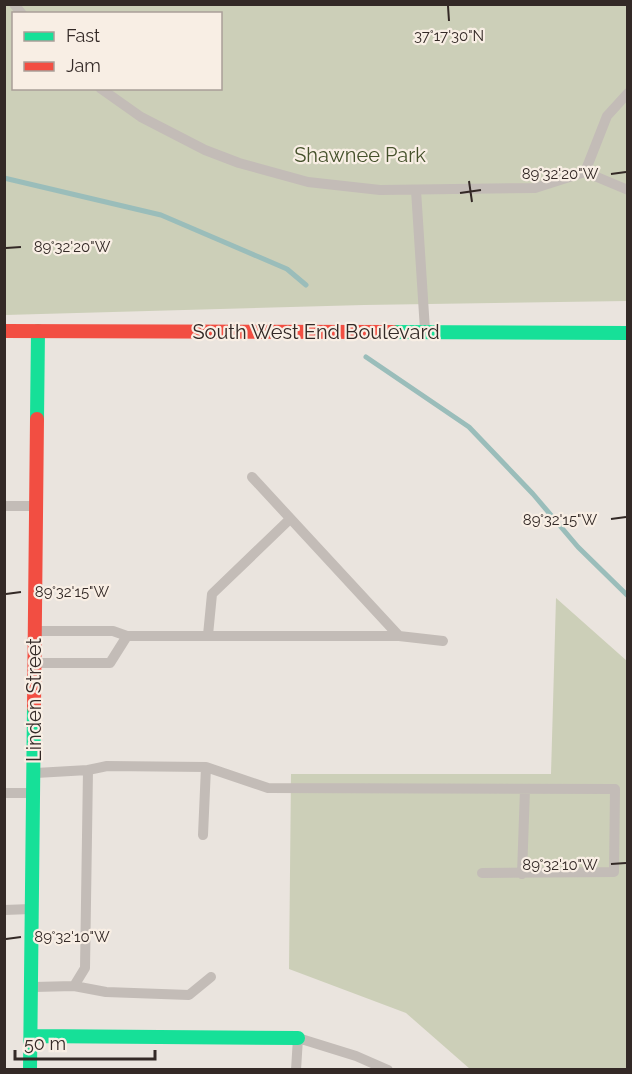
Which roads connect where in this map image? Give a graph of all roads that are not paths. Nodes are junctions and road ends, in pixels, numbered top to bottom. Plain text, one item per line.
1 (103, 90) edge
2 (627, 93) edge
3 (585, 172) junction
4 (416, 190) junction
5 (627, 190) edge
6 (4, 331) edge
7 (38, 331) junction
8 (426, 332) junction
9 (627, 333) edge
10 (252, 477) dead end
11 (4, 506) edge
12 (36, 506) junction
13 (290, 519) junction
14 (34, 631) junction
15 (208, 635) junction
16 (127, 636) junction
17 (399, 636) junction
18 (443, 641) dead end
19 (34, 663) junction
20 (206, 767) junction
21 (88, 770) junction
22 (33, 774) junction
23 (525, 789) junction
24 (4, 793) edge
25 (33, 793) junction
26 (203, 835) dead end
27 (482, 873) dead end
28 (522, 874) junction
29 (32, 909) junction
30 (4, 910) edge
31 (211, 977) dead end
32 (74, 986) junction
33 (30, 987) junction
34 (30, 1036) junction
35 (298, 1038) junction
36 (30, 1070) edge
37 (296, 1070) edge
38 (388, 1070) edge

1 - 4 lane
2 - 3 lane
3 - 4 lane
3 - 5 lane
4 - 8 lane
6 - 7 street, South West End Boulevard
7 - 8 street, South West End Boulevard
7 - 12 street, Linden Street
8 - 9 street, South West End Boulevard
10 - 13 lane
11 - 12 lane
12 - 14 street, Linden Street
13 - 15 lane
13 - 17 lane
14 - 16 lane
14 - 19 street, Linden Street
15 - 16 lane
15 - 17 lane
16 - 19 lane
17 - 18 lane
19 - 22 street, Linden Street
20 - 21 lane
20 - 23 lane
20 - 26 lane
21 - 22 lane
21 - 32 lane
22 - 25 street, Linden Street
23 - 28 lane
23 - 28 lane
24 - 25 lane
25 - 29 street, Linden Street
27 - 28 lane
29 - 30 lane
29 - 33 street, Linden Street
31 - 32 lane
32 - 33 lane
33 - 34 street, Linden Street
34 - 35 street
34 - 36 street, Linden Street
35 - 37 lane
35 - 38 lane

